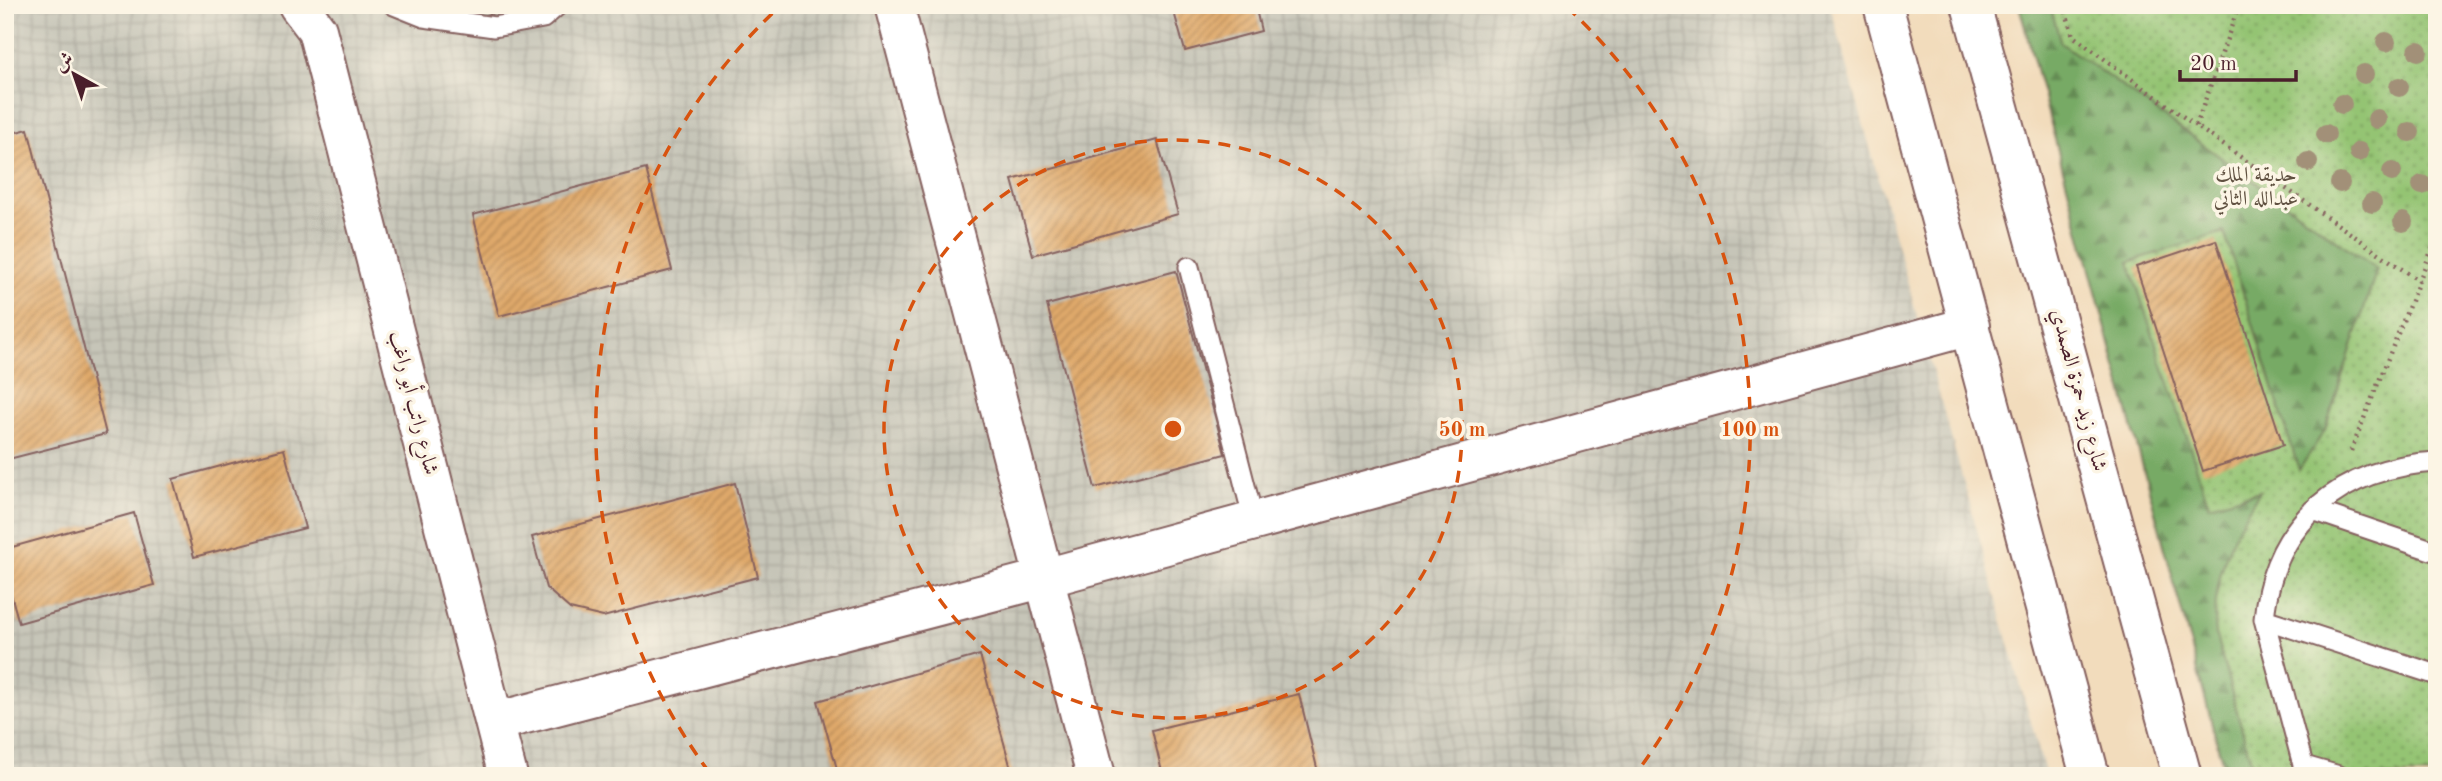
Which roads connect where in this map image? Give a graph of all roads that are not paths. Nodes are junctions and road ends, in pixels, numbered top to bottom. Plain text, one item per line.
1 (394, 5) edge
2 (558, 5) edge
3 (894, 5) edge
4 (1883, 5) edge
5 (1971, 5) edge
6 (313, 13) edge
7 (1189, 267) dead end
8 (1970, 326) junction
9 (2437, 462) edge
10 (2314, 510) junction
11 (1254, 522) junction
12 (2437, 552) edge
13 (1045, 578) junction
14 (2264, 620) junction
15 (2437, 675) edge
16 (495, 722) junction
17 (2305, 771) edge
18 (508, 776) edge
19 (1096, 776) edge
20 (2090, 776) edge
21 (2182, 776) edge
22 (2339, 776) edge

1 - 2 lane
3 - 13 street
4 - 8 street
5 - 21 street, شارع زيد حمزة الصمدي
6 - 16 street, شارع راتب أبو راغب
7 - 11 lane
8 - 11 street
8 - 20 street
9 - 10 lane
10 - 12 lane
10 - 14 lane
11 - 13 street
13 - 16 street
13 - 19 street
14 - 15 lane
14 - 17 lane
16 - 18 street, شارع راتب أبو راغب
17 - 22 lane

